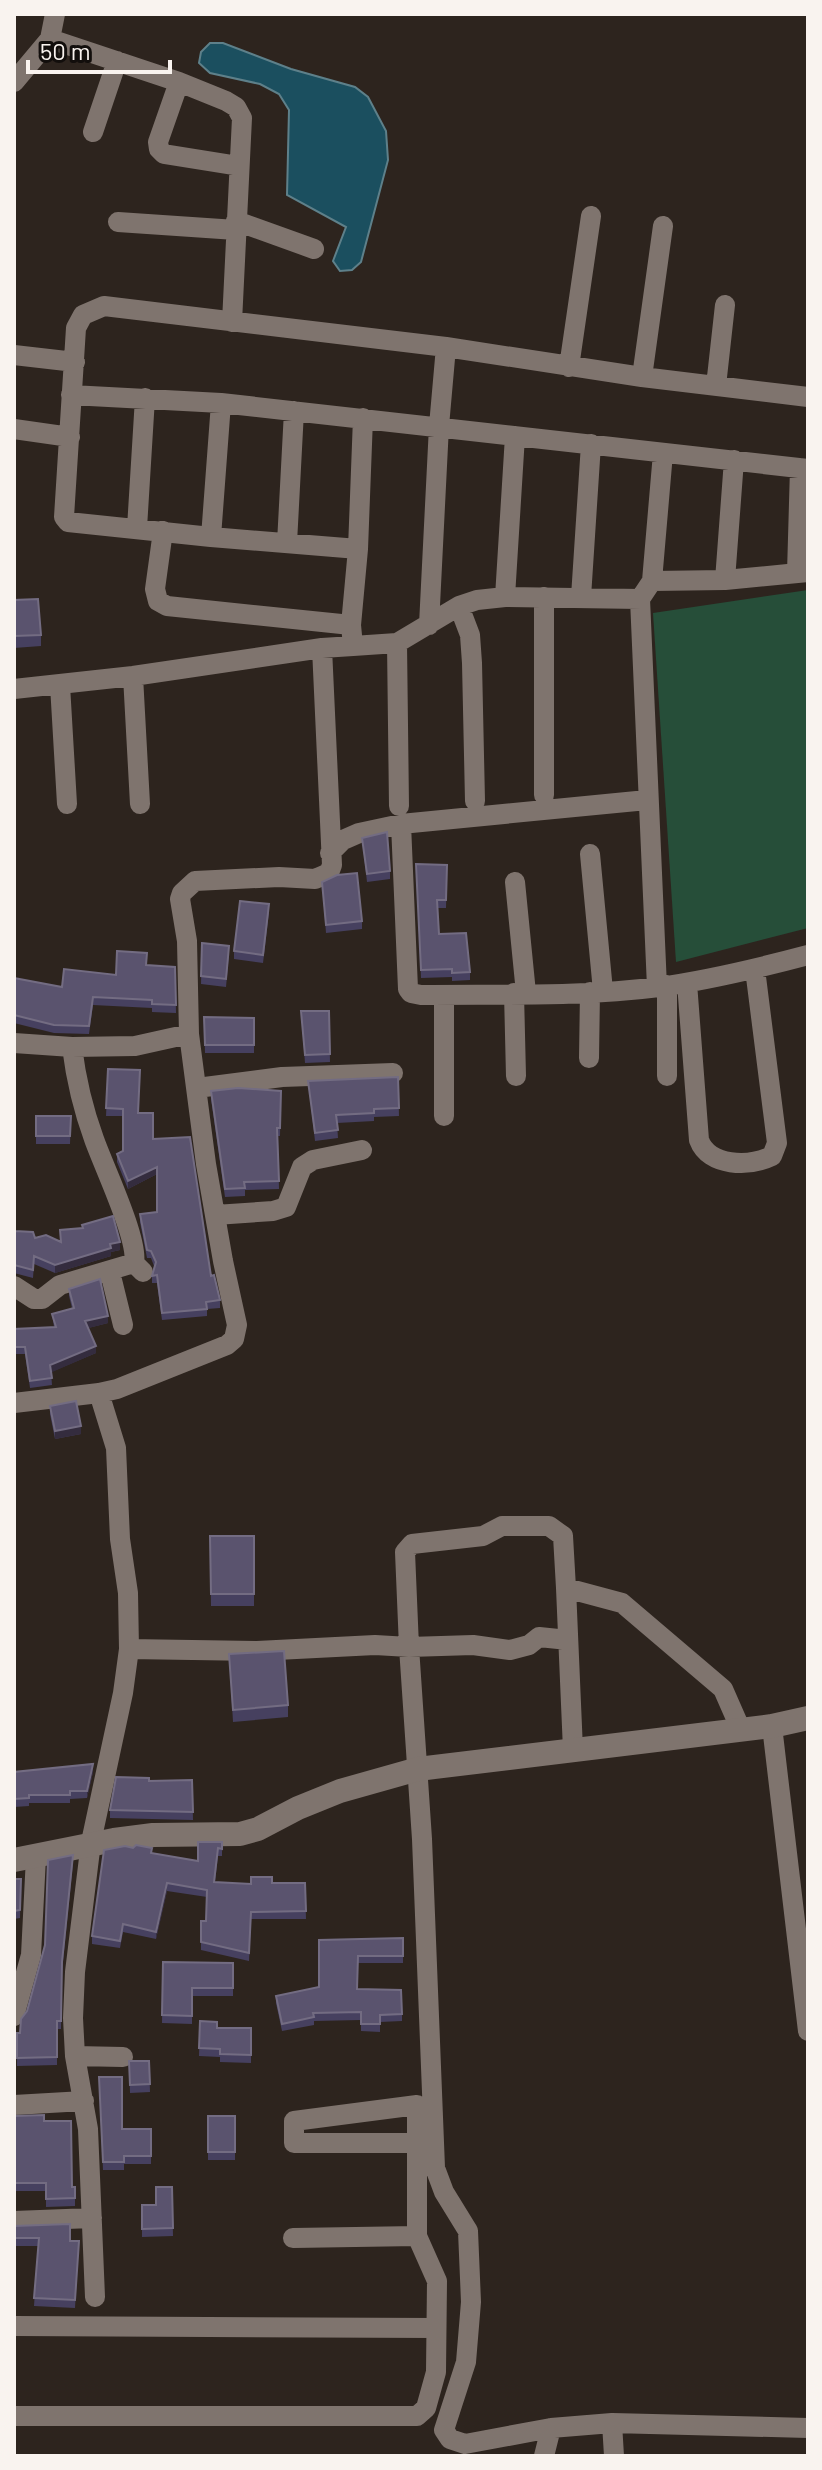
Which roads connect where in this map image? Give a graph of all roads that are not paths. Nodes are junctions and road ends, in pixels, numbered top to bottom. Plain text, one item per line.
1 (55, 14) edge
2 (50, 39) junction
3 (117, 61) junction
4 (14, 82) edge
5 (179, 82) junction
6 (93, 132) dead end
7 (239, 166) junction
8 (591, 216) dead end
9 (118, 222) dead end
10 (236, 225) junction
11 (663, 226) dead end
12 (314, 249) dead end
13 (725, 305) dead end
14 (232, 322) junction
15 (446, 347) junction
16 (14, 355) edge
17 (75, 362) junction
18 (569, 367) junction
19 (642, 377) junction
20 (716, 386) junction
21 (71, 395) junction
22 (808, 397) edge
23 (145, 398) junction
24 (221, 403) junction
25 (294, 411) junction
26 (363, 418) junction
27 (439, 426) junction
28 (14, 429) edge
29 (515, 436) junction
30 (70, 437) junction
31 (591, 444) junction
32 (663, 453) junction
33 (734, 460) junction
34 (804, 469) edge
35 (137, 528) junction
36 (163, 531) junction
37 (211, 537) junction
38 (287, 543) junction
39 (358, 549) junction
40 (802, 572) edge
41 (725, 580) junction
42 (646, 590) junction
43 (505, 597) junction
44 (544, 597) junction
45 (581, 597) junction
46 (459, 606) junction
47 (351, 625) junction
48 (429, 625) junction
49 (397, 643) junction
50 (353, 646) junction
51 (322, 648) junction
52 (133, 676) junction
53 (60, 685) junction
54 (14, 689) edge
55 (544, 795) dead end
56 (647, 800) junction
57 (475, 801) dead end
58 (67, 804) dead end
59 (140, 804) dead end
60 (400, 815) junction
61 (330, 853) junction
62 (590, 854) dead end
63 (515, 882) dead end
64 (808, 955) edge
65 (755, 969) junction
66 (670, 985) junction
67 (596, 991) junction
68 (520, 993) junction
69 (444, 995) junction
70 (189, 1034) junction
71 (14, 1043) edge
72 (72, 1047) junction
73 (589, 1058) dead end
74 (393, 1073) dead end
75 (516, 1076) dead end
76 (667, 1076) dead end
77 (197, 1088) junction
78 (444, 1116) dead end
79 (362, 1150) dead end
80 (215, 1215) junction
81 (110, 1272) junction
82 (14, 1286) edge
83 (123, 1325) dead end
84 (99, 1393) junction
85 (14, 1403) edge
86 (566, 1588) junction
87 (568, 1640) junction
88 (409, 1647) junction
89 (129, 1649) junction
90 (808, 1718) edge
91 (772, 1726) junction
92 (741, 1730) junction
93 (573, 1750) junction
94 (418, 1769) junction
95 (91, 1842) junction
96 (25, 1858) edge
97 (14, 2016) edge
98 (808, 2031) edge
99 (75, 2056) junction
100 (123, 2057) dead end
101 (84, 2101) junction
102 (14, 2105) edge
103 (417, 2143) junction
104 (92, 2218) junction
105 (14, 2221) edge
106 (417, 2236) junction
107 (293, 2238) dead end
108 (95, 2297) dead end
109 (14, 2326) edge
110 (436, 2328) junction
111 (14, 2416) edge
112 (612, 2423) junction
113 (551, 2428) junction
114 (808, 2428) edge
115 (544, 2456) edge
116 (614, 2456) edge

1 - 2 street
2 - 3 street
2 - 4 street
3 - 5 street
3 - 6 street
5 - 7 street
5 - 7 street
7 - 10 street
8 - 18 street
9 - 10 street
10 - 12 street
10 - 14 street
11 - 19 street
13 - 20 street
14 - 15 street
14 - 17 street
15 - 18 street
15 - 27 street
16 - 17 street
17 - 21 street
18 - 19 street
19 - 20 street
20 - 22 street
21 - 23 street
21 - 30 street
23 - 24 street
23 - 35 street
24 - 25 street
24 - 37 street
25 - 26 street
25 - 38 street
26 - 27 street
26 - 39 street
27 - 29 street
27 - 48 street
28 - 30 street
29 - 31 street
29 - 43 street
30 - 35 street
31 - 32 street
31 - 45 street
32 - 33 street
32 - 42 street
33 - 34 street
33 - 41 street
34 - 40 street
35 - 36 street
36 - 37 street
36 - 47 street
37 - 38 street
38 - 39 street
39 - 47 street
40 - 41 street
41 - 42 street
42 - 45 street
42 - 56 street
43 - 44 street
43 - 46 street
44 - 45 street
44 - 55 street
46 - 48 street
46 - 57 street
47 - 50 street
48 - 49 street
49 - 50 street
49 - 60 street
50 - 51 street
51 - 52 street
51 - 61 street
52 - 53 street
52 - 59 street
53 - 54 street
53 - 58 street
56 - 60 street
56 - 66 street
60 - 61 street
60 - 69 street
61 - 70 street
62 - 67 street
63 - 68 street
64 - 65 street
65 - 66 street
65 - 66 street
66 - 67 street
66 - 76 street
67 - 68 street
67 - 73 street
68 - 69 street
68 - 75 street
69 - 78 street
70 - 72 street
70 - 77 street
71 - 72 street
72 - 81 street
74 - 77 street
77 - 80 street
79 - 80 street
80 - 84 street
81 - 82 street
81 - 83 street
84 - 85 street
84 - 89 street
86 - 87 street
86 - 88 street
86 - 92 street
87 - 88 street
87 - 93 street
88 - 89 street
88 - 94 street
89 - 95 street
90 - 91 street
91 - 92 street
91 - 98 street
92 - 93 street
93 - 94 street
94 - 95 street
94 - 113 street
95 - 96 street
95 - 99 street
96 - 97 street
99 - 100 street
99 - 101 street
101 - 102 street
101 - 104 street
103 - 103 street
103 - 106 street
104 - 105 street
104 - 108 street
106 - 107 street
106 - 110 street
109 - 110 street
110 - 111 street
112 - 113 street
112 - 114 street
112 - 116 street
113 - 115 street

